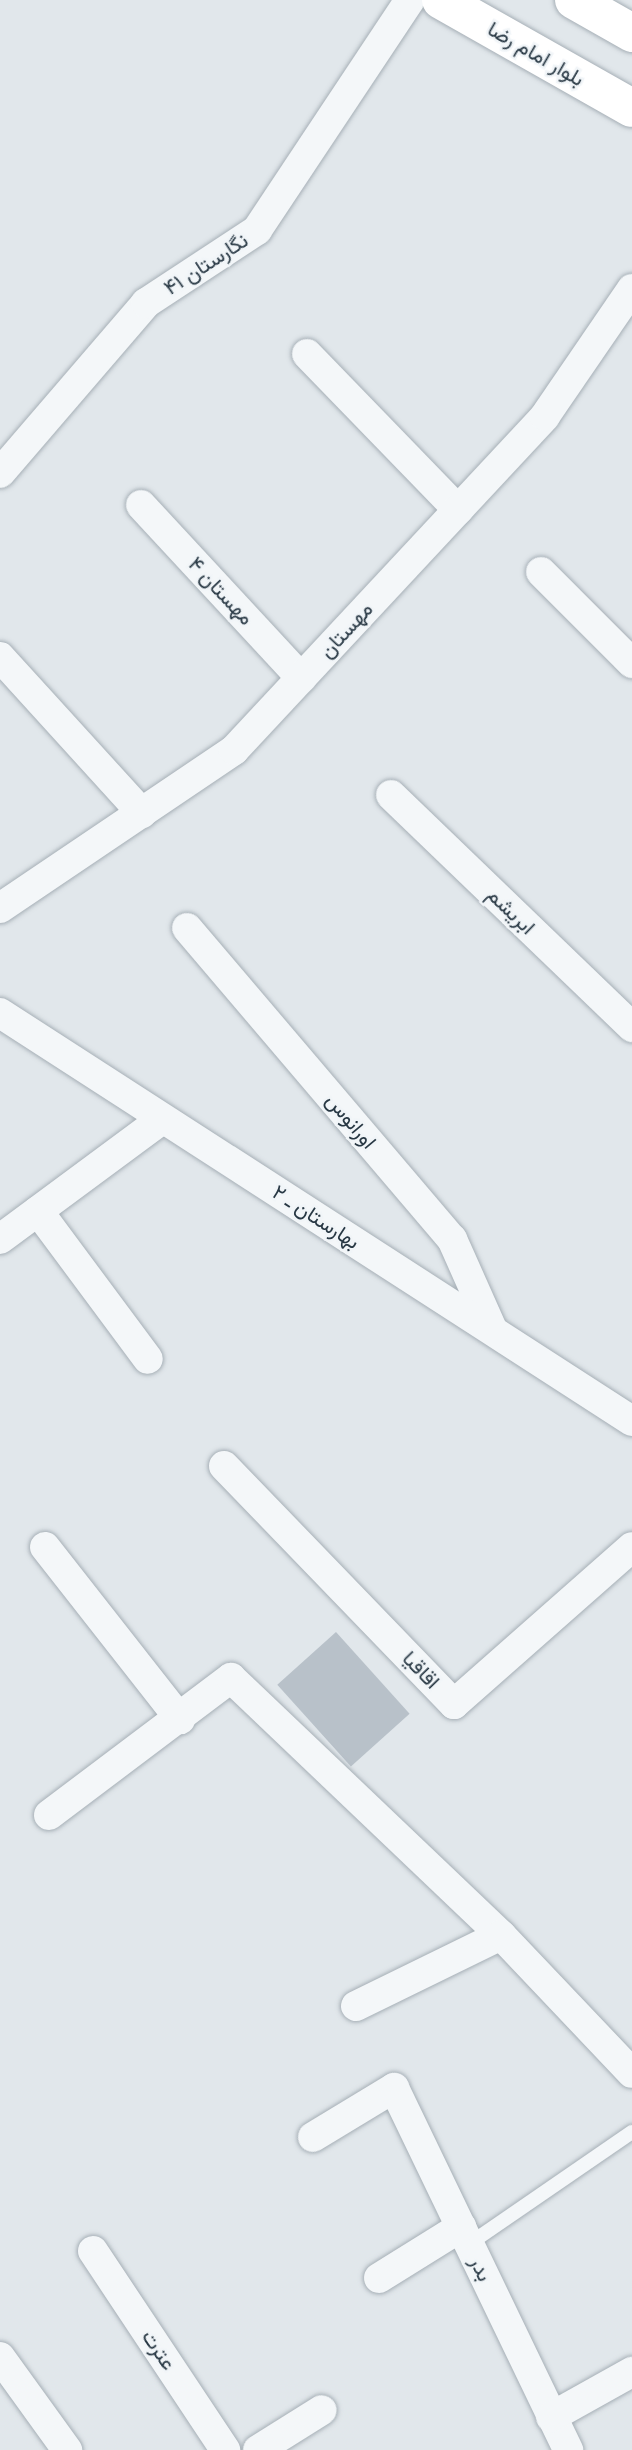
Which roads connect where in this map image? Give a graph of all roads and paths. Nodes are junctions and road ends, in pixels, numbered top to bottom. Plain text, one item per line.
1 (410, 0) edge
2 (441, 0) edge
3 (574, 0) edge
4 (632, 33) edge
5 (632, 108) edge
6 (632, 289) edge
7 (307, 354) dead end
8 (0, 473) edge
9 (141, 505) dead end
10 (458, 510) junction
11 (541, 572) dead end
12 (0, 657) edge
13 (632, 663) edge
14 (301, 678) junction
15 (391, 795) dead end
16 (142, 813) junction
17 (0, 908) edge
18 (187, 928) dead end
19 (0, 1013) edge
20 (632, 1027) edge
21 (162, 1119) junction
22 (38, 1211) junction
23 (0, 1239) edge
24 (492, 1329) junction
25 (148, 1359) dead end
26 (632, 1421) edge
27 (224, 1466) dead end
28 (45, 1547) dead end
29 (632, 1547) edge
30 (180, 1719) junction
31 (49, 1815) dead end
32 (502, 1936) junction
33 (356, 2006) dead end
34 (632, 2073) edge
35 (632, 2132) edge
36 (313, 2137) dead end
37 (465, 2235) junction
38 (93, 2251) dead end
39 (379, 2278) dead end
40 (0, 2357) edge
41 (632, 2372) edge
42 (323, 2410) dead end
43 (551, 2417) junction
44 (67, 2450) edge
45 (225, 2450) edge
46 (258, 2450) edge
47 (568, 2450) edge

1 - 8 street, نگارستان ۴۱
2 - 5 main road, بلوار امام رضا
3 - 4 main road
6 - 10 street, مهستان
7 - 10 street
9 - 14 street, مهستان ۴
10 - 14 street, مهستان
11 - 13 street
12 - 16 street
14 - 16 street, مهستان
15 - 20 street, ابریشم
16 - 17 street, مهستان
18 - 24 street, اورانوس
19 - 21 street, بهارستان ـ ۲
21 - 22 street
21 - 24 street, بهارستان ـ ۲
22 - 23 street
22 - 25 street
24 - 26 street, بهارستان ـ ۲
27 - 29 street, اقاقیا
28 - 30 street
30 - 31 street
30 - 32 street
32 - 33 street
32 - 34 street
35 - 37 lane
36 - 37 street, بدر
37 - 39 street
37 - 43 street, بدر
38 - 45 street, عترت
40 - 44 street
41 - 43 street
42 - 46 street
43 - 47 street, بدر

